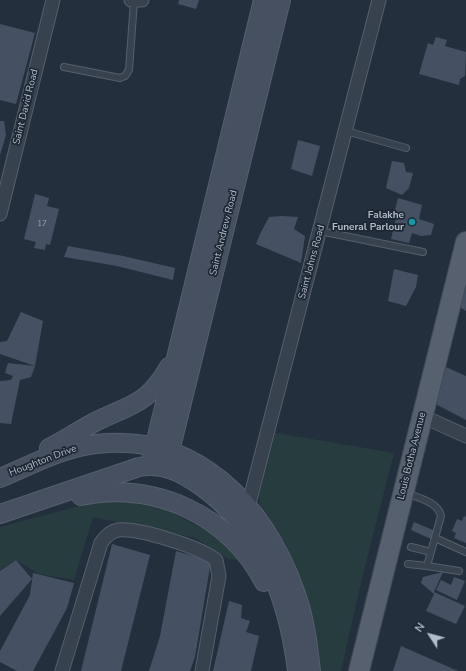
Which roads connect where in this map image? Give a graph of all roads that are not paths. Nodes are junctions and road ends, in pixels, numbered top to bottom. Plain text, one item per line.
1 (53, 0) edge
2 (136, 0) edge
3 (263, 0) edge
4 (281, 0) edge
5 (379, 0) edge
6 (64, 67) dead end
7 (346, 131) junction
8 (406, 148) dead end
9 (0, 214) edge
10 (320, 231) junction
11 (466, 242) edge
12 (423, 252) dead end
13 (181, 334) junction
14 (422, 416) junction
15 (466, 436) edge
16 (160, 457) junction
17 (0, 473) edge
18 (0, 478) edge
19 (403, 492) junction
20 (244, 514) junction
21 (0, 516) edge
22 (436, 538) junction
23 (411, 547) dead end
24 (431, 552) junction
25 (466, 552) edge
26 (408, 564) dead end
27 (427, 566) junction
28 (458, 571) dead end
29 (292, 639) junction
30 (62, 671) edge
31 (202, 671) edge
32 (297, 671) edge
33 (311, 671) edge
34 (359, 671) edge

1 - 9 street, Saint David Road
2 - 6 lane
3 - 13 main road, Saint Andrew Road
4 - 16 main road, Saint Andrew Road
5 - 7 street, Saint Johns Road
7 - 8 lane
7 - 10 street, Saint Johns Road
10 - 12 lane
10 - 20 street, Saint Johns Road
11 - 14 main road, Louis Botha Avenue
13 - 16 main road, Saint Andrew Road
13 - 17 main road
14 - 15 street
14 - 19 main road, Louis Botha Avenue
16 - 18 main road, Houghton Drive
16 - 20 main road, Houghton Drive
16 - 21 main road
19 - 22 lane
19 - 34 main road, Louis Botha Avenue
20 - 29 main road, Houghton Drive
20 - 33 main road, Houghton Drive
21 - 29 main road
22 - 24 lane
22 - 25 lane
23 - 24 lane
24 - 27 lane
26 - 27 lane
27 - 28 lane
29 - 32 main road, Houghton Drive
30 - 31 street

